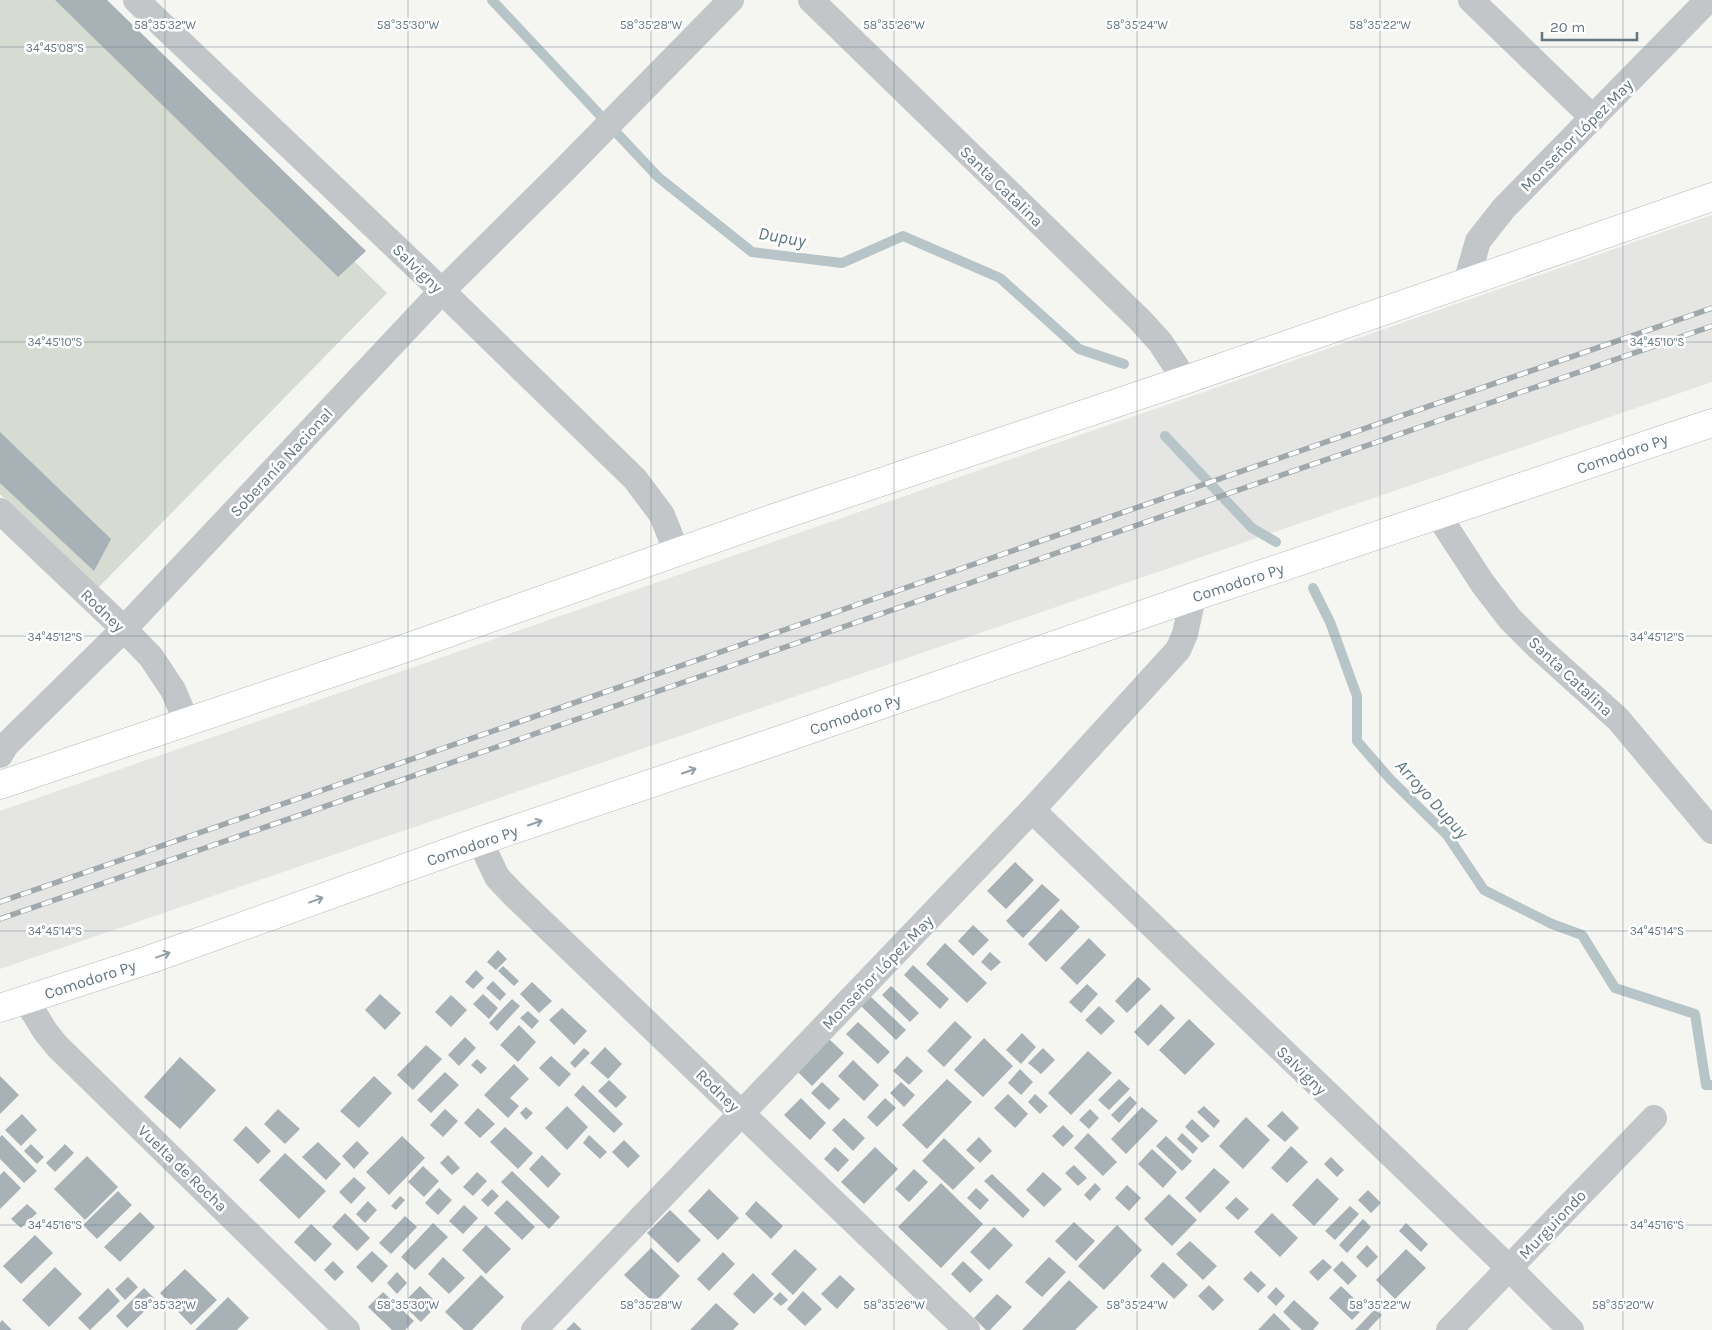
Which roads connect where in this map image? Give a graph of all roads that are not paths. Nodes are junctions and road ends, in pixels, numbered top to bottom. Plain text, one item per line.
1 (136, 0) edge
2 (731, 0) edge
3 (810, 0) edge
4 (1471, 0) edge
5 (1708, 0) edge
6 (1593, 118) junction
7 (1712, 197) edge
8 (1466, 282) junction
9 (442, 291) junction
10 (1185, 380) junction
11 (1712, 422) edge
12 (0, 511) edge
13 (1438, 515) junction
14 (677, 553) junction
15 (1192, 597) junction
16 (124, 629) junction
17 (187, 723) junction
18 (0, 755) edge
19 (0, 785) edge
20 (1032, 810) junction
21 (1712, 831) edge
22 (480, 841) junction
23 (26, 1000) junction
24 (0, 1008) edge
25 (742, 1113) junction
26 (1654, 1118) dead end
27 (1509, 1268) junction
28 (347, 1330) edge
29 (534, 1330) edge
30 (967, 1330) edge
31 (1449, 1330) edge
32 (1571, 1330) edge

1 - 9 street, Salvigny
2 - 9 street, Soberanía Nacional
3 - 10 street, Santa Catalina
4 - 6 street
5 - 6 street, Monseñor López May
6 - 8 street, Monseñor López May
7 - 8 main road
8 - 10 main road
9 - 14 street, Salvigny
9 - 16 street, Soberanía Nacional
10 - 14 main road
11 - 13 main road, Comodoro Py
12 - 16 street, Rodney
13 - 15 main road, Comodoro Py
13 - 21 street, Santa Catalina
14 - 17 main road
15 - 20 street, Monseñor López May
22 -> 15 main road, Comodoro Py
16 - 17 street, Rodney
16 - 18 street, Soberanía Nacional
17 - 19 main road
20 - 25 street, Monseñor López May
20 - 27 street, Salvigny
23 -> 22 main road, Comodoro Py
22 - 25 street, Rodney
23 - 24 main road, Comodoro Py
23 - 28 street, Vuelta de Rocha
25 - 29 street, Monseñor López May
25 - 30 street, Rodney
26 - 27 street, Murguiondo
27 - 31 street, Murguiondo
27 - 32 street, Salvigny

